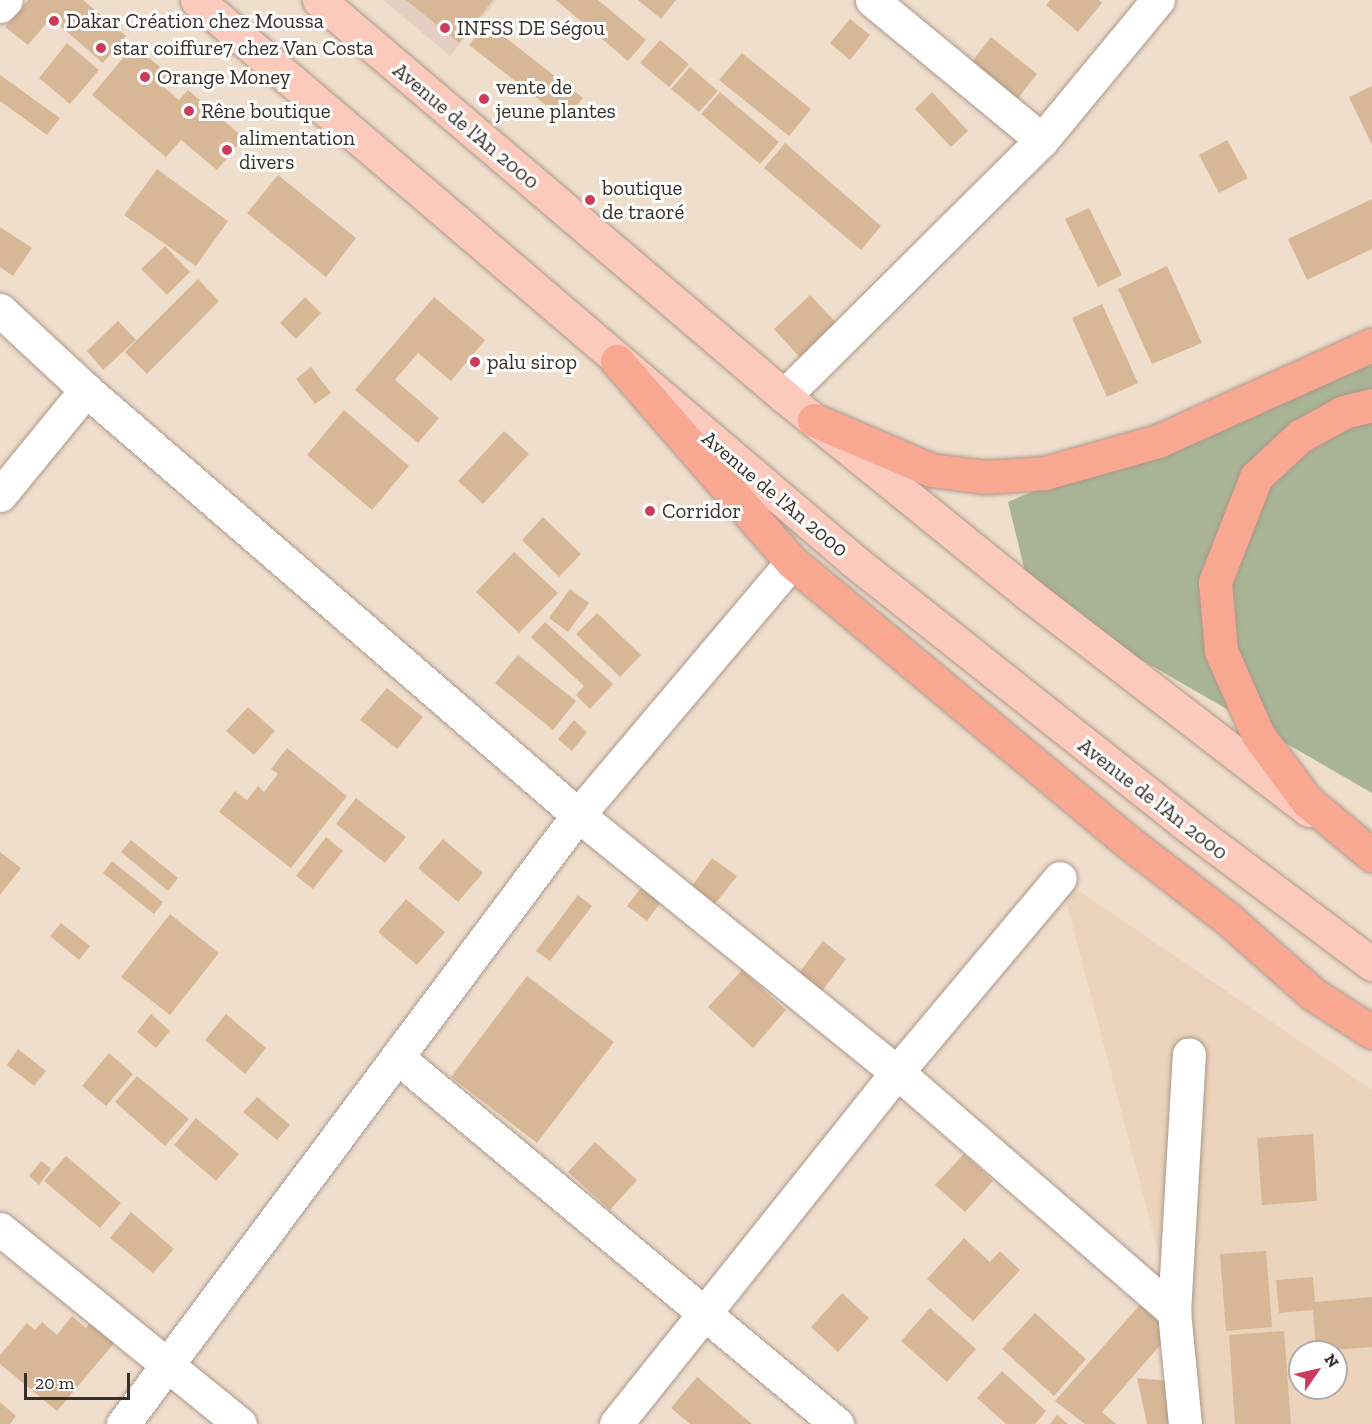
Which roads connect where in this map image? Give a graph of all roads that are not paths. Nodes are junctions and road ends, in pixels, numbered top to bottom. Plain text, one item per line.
1 (6, 0) edge
2 (197, 0) edge
3 (319, 0) edge
4 (872, 0) edge
5 (1158, 0) edge
6 (0, 6) edge
7 (1042, 140) junction
8 (0, 310) edge
9 (1372, 345) edge
10 (617, 361) junction
11 (86, 390) junction
12 (784, 396) junction
13 (1372, 405) edge
14 (814, 420) junction
15 (0, 495) edge
16 (792, 562) junction
17 (578, 815) junction
18 (1372, 857) edge
19 (1060, 878) dead end
20 (1372, 964) edge
21 (1372, 1032) edge
22 (1189, 1054) dead end
23 (397, 1057) junction
24 (897, 1072) junction
25 (0, 1229) edge
26 (705, 1311) junction
27 (1174, 1312) junction
28 (167, 1366) junction
29 (123, 1424) edge
30 (240, 1424) edge
31 (616, 1424) edge
32 (837, 1424) edge
33 (1185, 1424) edge

1 - 6 street
2 - 10 main road, Avenue de l'An 2000
3 - 12 main road, Avenue de l'An 2000
4 - 7 street
5 - 7 street
7 - 12 street
8 - 11 street
9 - 14 highway
10 - 16 highway
10 - 20 main road, Avenue de l'An 2000
11 - 15 street
11 - 17 street
12 - 14 main road, Avenue de l'An 2000
13 - 18 highway
14 - 18 main road, Avenue de l'An 2000
16 - 17 street
16 - 21 highway
17 - 23 street
17 - 24 street
19 - 24 street
22 - 27 street
23 - 26 street
23 - 28 street
24 - 26 street
24 - 27 street
25 - 28 street
26 - 31 street
26 - 32 street
27 - 33 street
28 - 29 street
28 - 30 street

